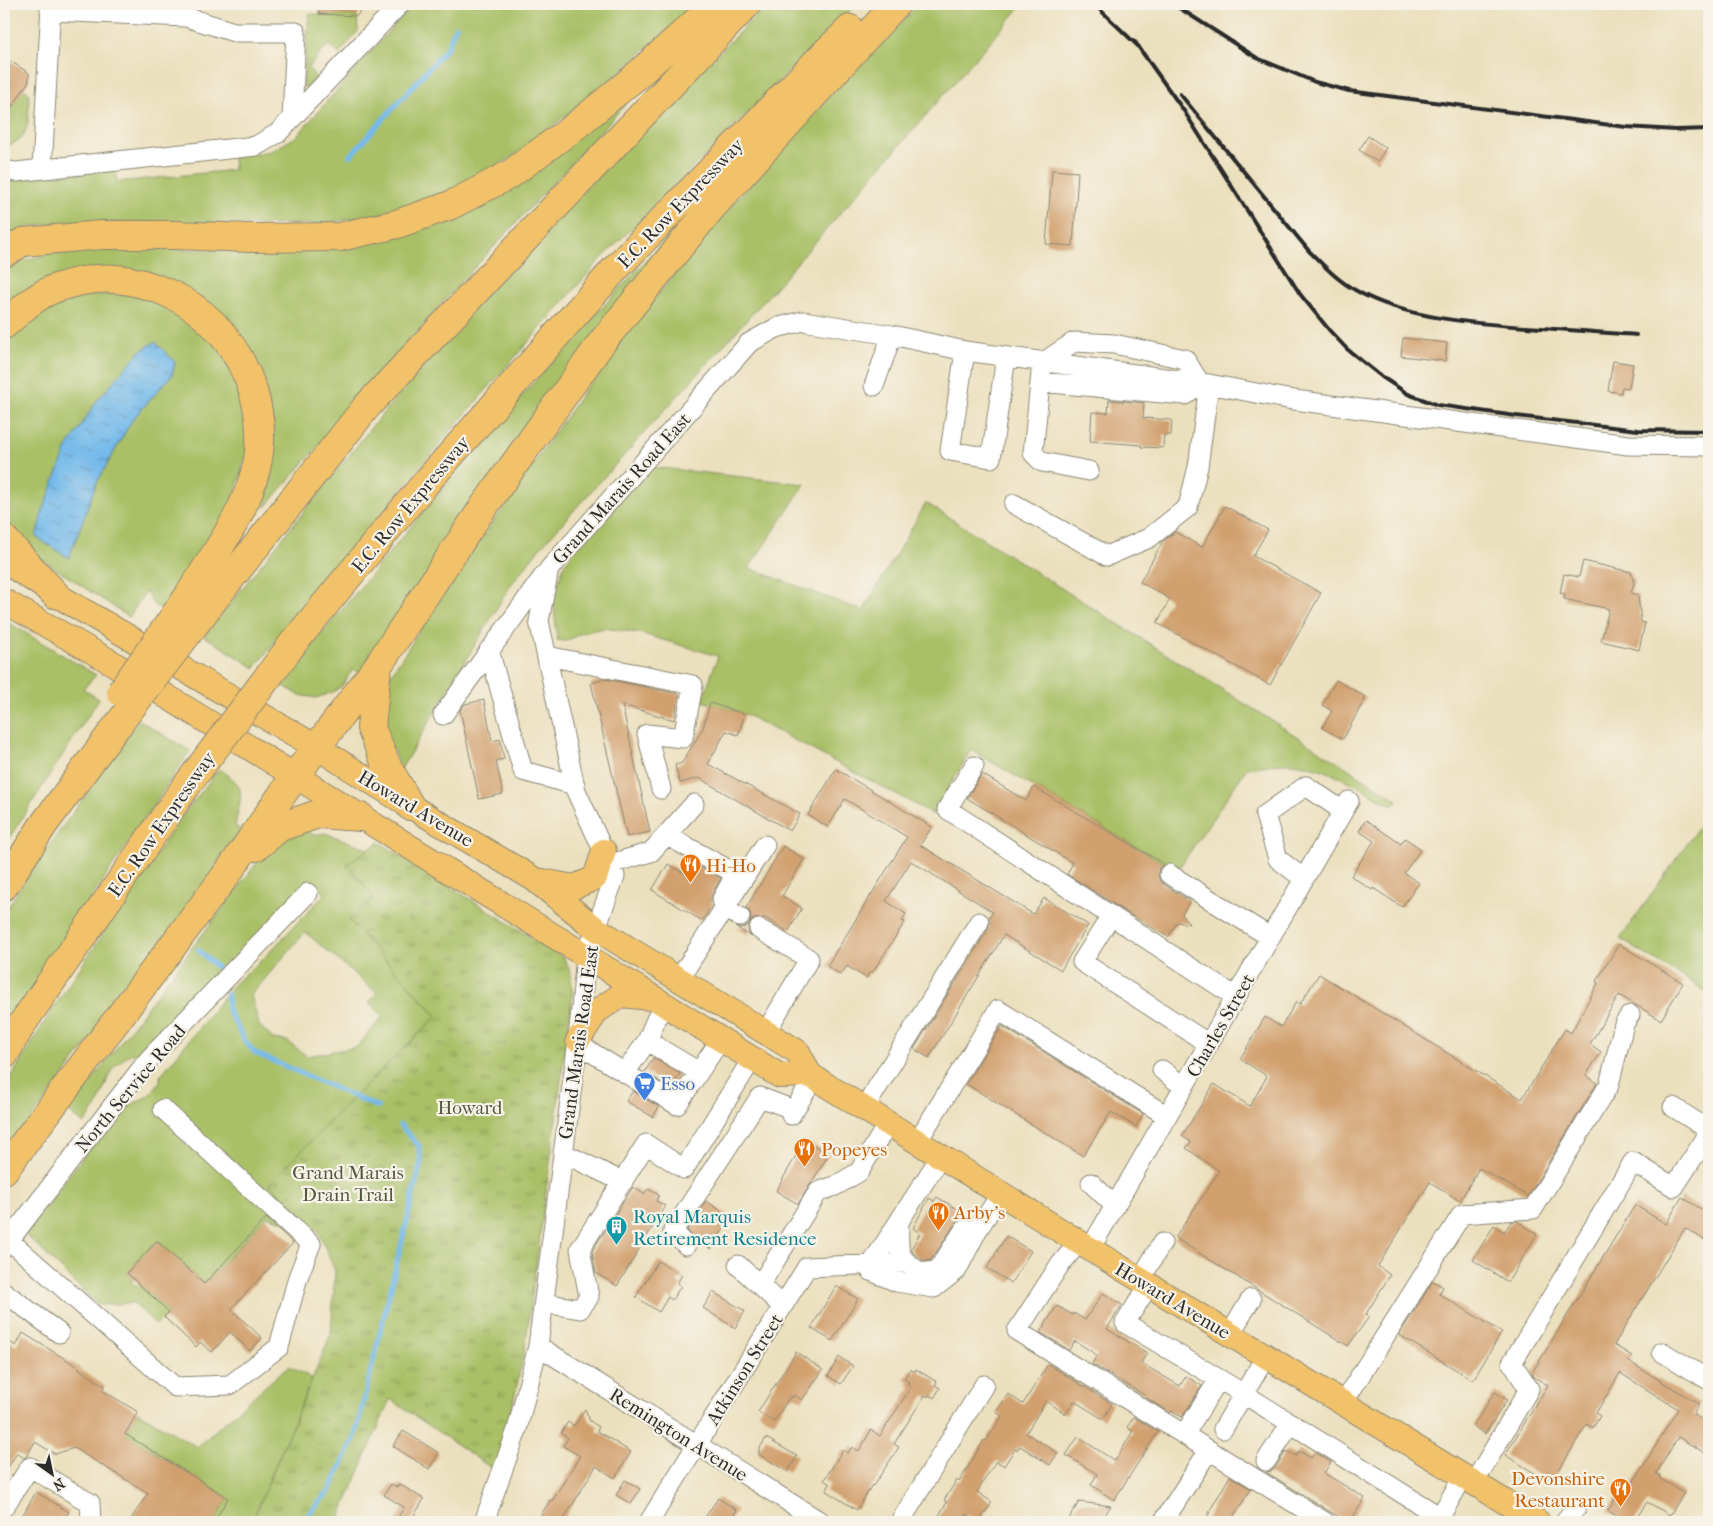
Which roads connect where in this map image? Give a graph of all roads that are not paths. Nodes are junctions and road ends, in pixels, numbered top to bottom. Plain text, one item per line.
1 (400, 4) edge
2 (716, 4) edge
3 (747, 4) edge
4 (877, 4) edge
5 (896, 4) edge
6 (51, 8) edge
7 (292, 118) junction
8 (42, 169) junction
9 (4, 170) edge
10 (4, 253) edge
11 (4, 325) edge
12 (892, 335) junction
13 (964, 351) junction
14 (1006, 357) junction
15 (1042, 363) junction
16 (1040, 382) junction
17 (1204, 384) junction
18 (874, 386) dead end
19 (1709, 446) edge
20 (1089, 471) dead end
21 (1014, 504) dead end
22 (4, 539) edge
23 (4, 561) edge
24 (549, 568) junction
25 (55, 594) junction
26 (198, 600) junction
27 (4, 602) edge
28 (490, 650) junction
29 (547, 656) junction
30 (377, 667) junction
31 (443, 715) dead end
32 (318, 748) junction
33 (974, 766) dead end
34 (296, 776) junction
35 (575, 785) junction
36 (661, 789) dead end
37 (694, 804) dead end
38 (410, 806) junction
39 (361, 816) junction
40 (666, 835) junction
41 (765, 845) dead end
42 (607, 858) junction
43 (229, 871) junction
44 (1169, 874) dead end
45 (534, 879) junction
46 (1304, 879) junction
47 (4, 886) edge
48 (308, 893) dead end
49 (732, 913) junction
50 (1111, 916) junction
51 (978, 922) dead end
52 (595, 928) junction
53 (759, 929) dead end
54 (1270, 937) junction
55 (586, 956) junction
56 (679, 980) junction
57 (1236, 997) junction
58 (659, 1001) junction
59 (1630, 1015) dead end
60 (766, 1032) junction
61 (721, 1040) junction
62 (647, 1041) junction
63 (578, 1042) junction
64 (1209, 1044) junction
65 (4, 1055) edge
66 (752, 1059) junction
67 (1162, 1070) dead end
68 (699, 1072) junction
69 (625, 1073) junction
70 (812, 1076) junction
71 (1184, 1087) junction
72 (1673, 1107) dead end
73 (864, 1108) junction
74 (163, 1109) dead end
75 (1167, 1116) junction
76 (888, 1123) junction
77 (1709, 1131) edge
78 (917, 1142) junction
79 (563, 1153) junction
80 (941, 1156) junction
81 (4, 1170) edge
82 (623, 1182) junction
83 (1091, 1183) dead end
84 (1001, 1194) junction
85 (1115, 1206) junction
86 (899, 1221) junction
87 (978, 1230) junction
88 (1162, 1243) dead end
89 (6, 1244) edge
90 (686, 1245) dead end
91 (1085, 1246) junction
92 (906, 1263) junction
93 (738, 1264) dead end
94 (871, 1264) junction
95 (1145, 1282) junction
96 (760, 1285) junction
97 (4, 1292) edge
98 (1252, 1299) dead end
99 (544, 1303) junction
100 (782, 1306) junction
101 (59, 1333) dead end
102 (1230, 1334) junction
103 (538, 1346) junction
104 (1662, 1352) dead end
105 (1266, 1356) junction
106 (1218, 1379) junction
107 (1709, 1380) edge
108 (984, 1384) dead end
109 (1244, 1394) junction
110 (1343, 1403) junction
111 (1291, 1424) junction
112 (1223, 1429) dead end
113 (1184, 1434) junction
114 (696, 1445) junction
115 (1209, 1450) junction
116 (1266, 1461) dead end
117 (1468, 1480) junction
118 (4, 1507) edge
119 (1576, 1508) dead end
120 (1438, 1520) edge
121 (91, 1522) edge
122 (484, 1522) edge
123 (649, 1522) edge
124 (821, 1522) edge
125 (900, 1522) edge
126 (1163, 1522) edge
127 (1325, 1522) edge
128 (1538, 1522) edge
129 (1564, 1522) edge

1 - 7 street
2 - 10 highway
3 - 26 highway
4 - 65 highway, E.C. Row Expressway, bridge
5 - 30 highway
6 - 7 street
6 - 8 street
7 - 8 street
8 - 9 street
11 - 26 highway
12 - 13 street
12 - 18 street
12 - 24 street, Grand Marais Road East
13 - 14 street
13 - 14 street
14 - 15 street
15 - 16 street
15 - 17 street
15 - 17 street
16 - 17 street
16 - 20 street
17 - 19 street
17 - 21 street
22 - 25 highway
23 - 25 main road, Howard Avenue
24 - 28 street
24 - 29 street, Grand Marais Road East
25 - 32 main road, Howard Avenue
26 - 47 highway, bridge
27 - 34 main road, Howard Avenue
28 - 31 street
28 - 35 street
29 - 35 street, Grand Marais Road East
29 - 36 street
30 - 32 highway
30 - 38 highway
32 - 34 highway
32 - 38 main road, Howard Avenue
33 - 50 street
34 - 39 main road, Howard Avenue
34 - 43 highway
35 - 42 street, Grand Marais Road East
37 - 40 street
38 - 45 main road, Howard Avenue
39 - 43 highway
39 - 55 main road, Howard Avenue
40 - 42 street
40 - 49 street
41 - 49 street
42 - 45 main road
42 - 52 street, Grand Marais Road East
43 - 81 highway
44 - 54 street
45 - 52 main road, Howard Avenue
46 - 46 street, Charles Street
46 - 54 street, Charles Street
48 - 89 street, North Service Road
49 - 56 street
50 - 57 street
50 - 64 street
51 - 73 street
52 - 55 street, Grand Marais Road East
52 - 56 main road, Howard Avenue
53 - 60 street
54 - 57 street, Charles Street
55 - 58 main road, Howard Avenue
55 - 63 street, Grand Marais Road East
56 - 60 main road, Howard Avenue
57 - 64 street, Charles Street
58 - 61 main road, Howard Avenue
58 - 62 street
58 - 63 main road
59 - 110 street
60 - 70 main road, Howard Avenue
61 - 66 main road, Howard Avenue
61 - 68 street
62 - 68 street
62 - 69 street
63 - 69 street
63 - 79 street, Grand Marais Road East
64 - 71 street, Charles Street
66 - 70 main road, Howard Avenue
66 - 82 street
67 - 71 street
68 - 69 street
70 - 73 main road, Howard Avenue
70 - 90 street
71 - 75 street, Charles Street
72 - 77 street
73 - 76 main road, Howard Avenue
74 - 89 street
75 - 78 street
75 - 85 street, Charles Street
76 - 78 main road, Howard Avenue
76 - 96 street
77 - 117 street
78 - 80 main road, Howard Avenue
79 - 82 street
79 - 99 street, Grand Marais Road East
80 - 84 main road, Howard Avenue
80 - 86 street
82 - 99 street
83 - 85 street
84 - 87 street
84 - 91 main road, Howard Avenue
85 - 91 street, Charles Street
86 - 92 street
86 - 94 street
87 - 92 street
87 - 94 street
88 - 95 street
91 - 95 main road, Howard Avenue
91 - 113 street, Charles Street
92 - 94 street
93 - 96 street
94 - 100 street, Atkinson Street
95 - 102 main road, Howard Avenue
95 - 106 street
96 - 100 street
97 - 101 street
98 - 102 street
99 - 103 street, Grand Marais Road East
100 - 114 street, Atkinson Street
102 - 105 main road, Howard Avenue
103 - 114 street, Remington Avenue
103 - 122 street, Grand Marais Road East
104 - 107 street
105 - 109 street
105 - 110 main road, Howard Avenue
106 - 109 street
106 - 113 street
108 - 125 street
109 - 111 street
109 - 112 street
110 - 117 main road, Howard Avenue
111 - 116 street
111 - 120 street
113 - 115 street
114 - 123 street, Atkinson Street
114 - 124 street, Remington Avenue
115 - 126 street
115 - 127 street
117 - 120 street
117 - 128 main road, Howard Avenue
118 - 121 street
119 - 129 street

